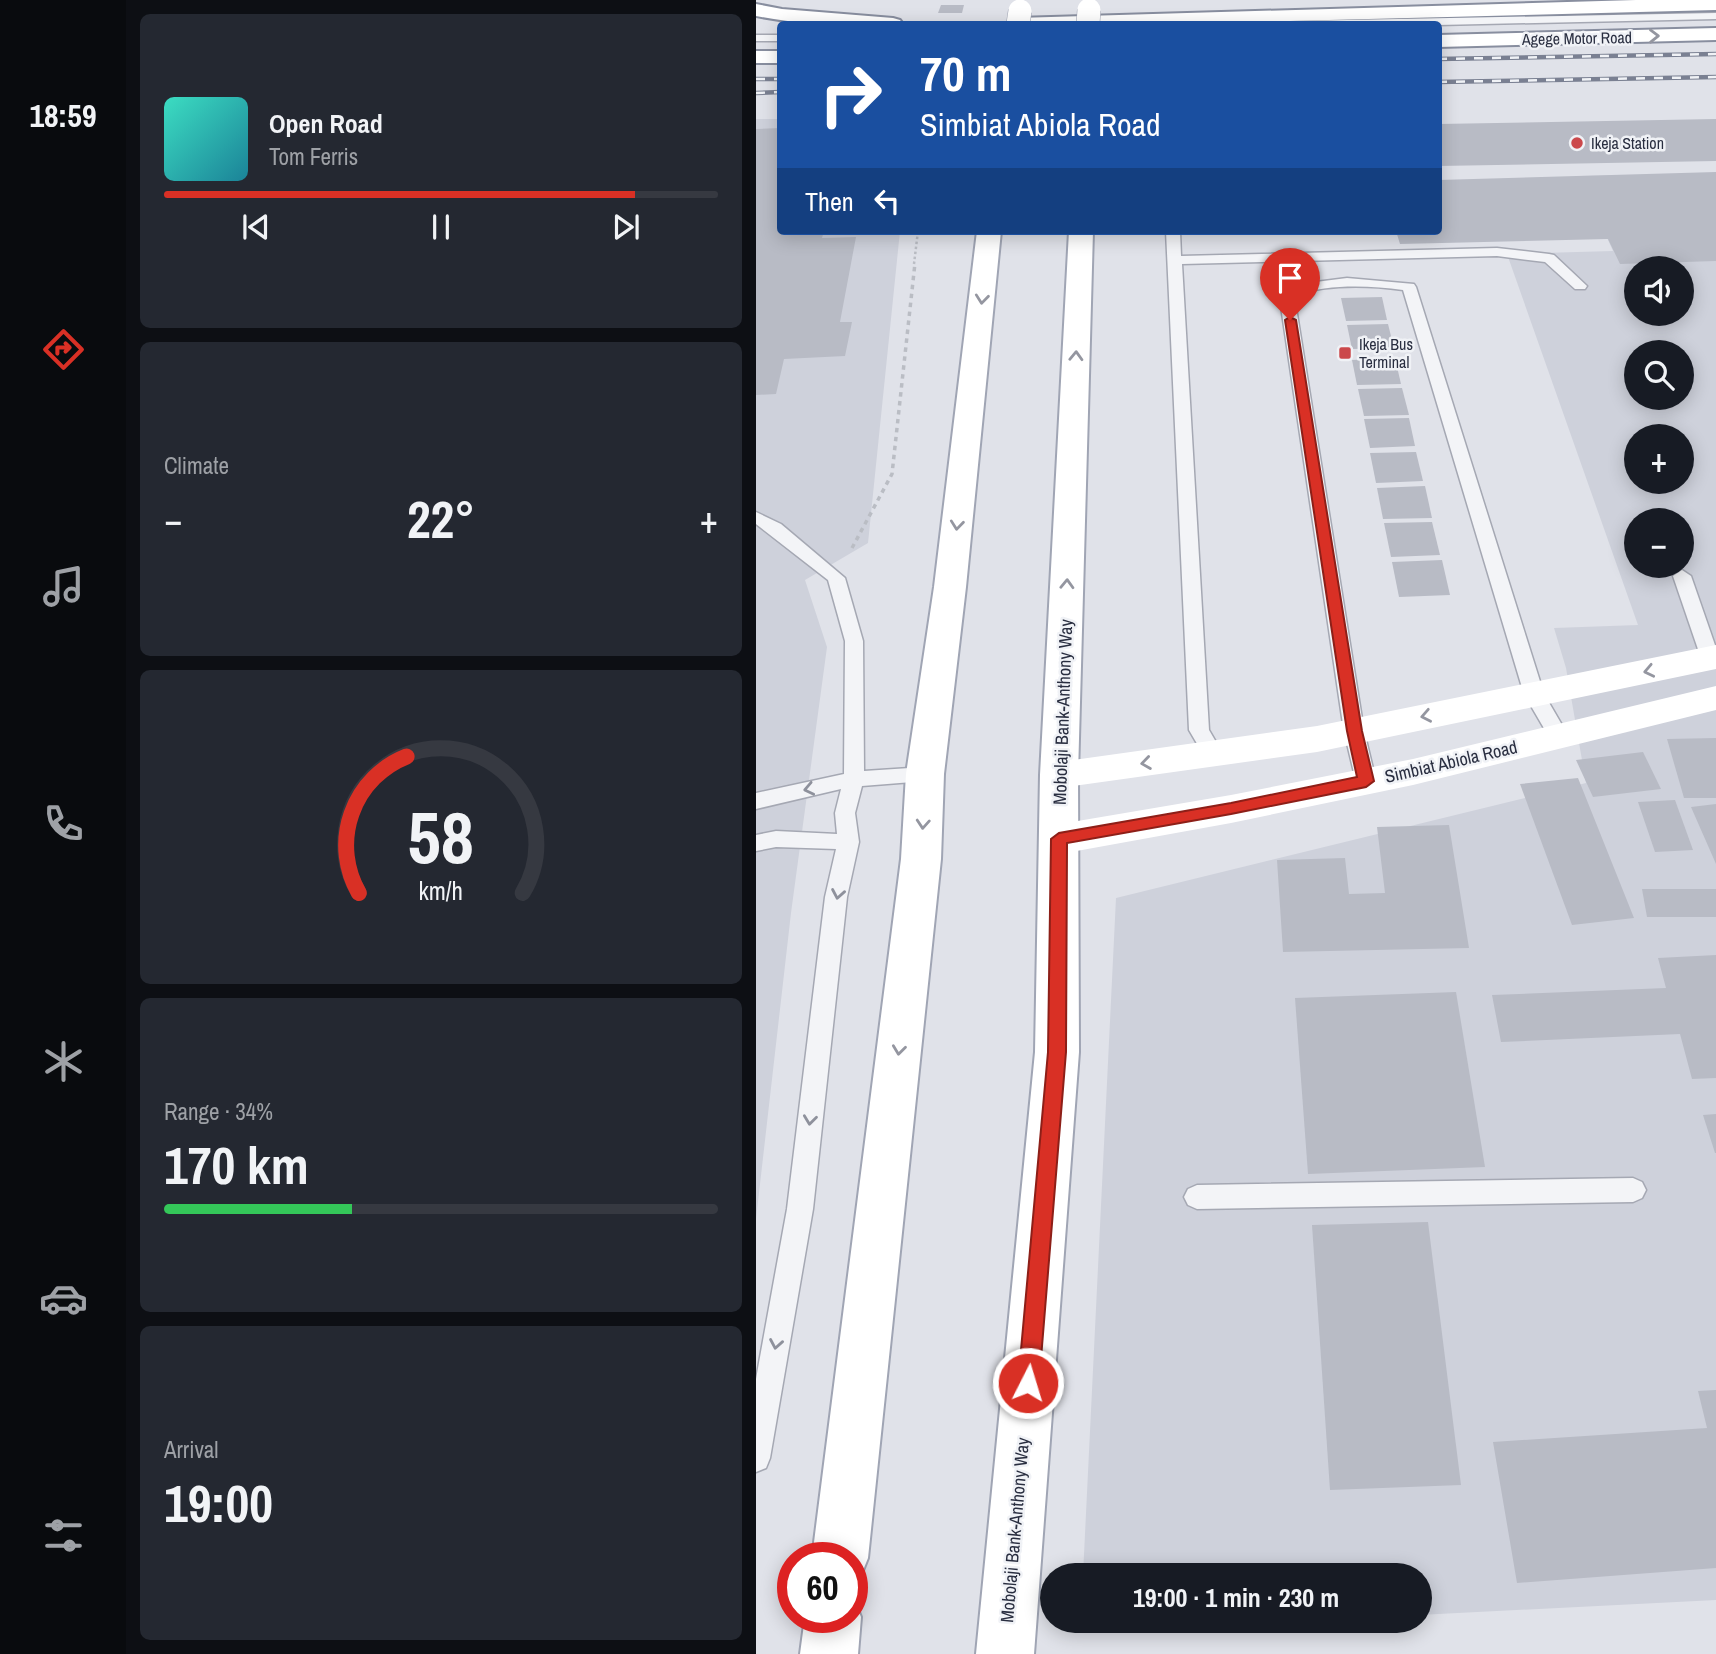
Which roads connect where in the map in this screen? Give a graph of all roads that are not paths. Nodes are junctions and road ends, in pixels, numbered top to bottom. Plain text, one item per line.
1 (1462, 0) edge
2 (1661, 3) edge
3 (1716, 4) edge
4 (756, 10) edge
5 (1336, 13) junction
6 (1019, 15) edge
7 (1716, 16) edge
8 (856, 21) edge
9 (1442, 21) edge
10 (777, 30) edge
11 (756, 31) edge
12 (1716, 34) edge
13 (756, 38) edge
14 (777, 38) edge
15 (1442, 41) edge
16 (756, 57) edge
17 (777, 57) edge
18 (989, 235) edge
19 (1080, 235) edge
20 (1173, 235) edge
21 (1176, 260) junction
22 (1580, 286) dead end
23 (756, 517) edge
24 (1683, 578) edge
25 (1713, 657) edge
26 (1534, 694) junction
27 (1716, 698) edge
28 (1354, 731) junction
29 (1559, 737) junction
30 (1213, 754) junction
31 (925, 774) junction
32 (1059, 775) junction
33 (854, 779) junction
34 (1366, 781) junction
35 (756, 801) edge
36 (1059, 839) junction
37 (848, 842) junction
38 (756, 843) edge
39 (1633, 1190) dead end
40 (1197, 1198) dead end
41 (756, 1458) edge
42 (842, 1542) edge
43 (831, 1633) edge
44 (829, 1654) edge
45 (1004, 1654) edge

1 - 5 main road
2 - 3 main road, Agege Motor Road
2 - 5 main road, Agege Motor Road
4 - 8 main road
5 - 6 main road, Agege Motor Road
7 - 9 lane
10 - 11 main road
15 -> 12 main road, Agege Motor Road
13 - 14 lane
16 - 17 main road
18 -> 31 main road
32 -> 19 main road, Mobolaji Bank-Anthony Way
20 - 21 lane
21 - 22 lane
21 - 30 lane
23 - 33 lane
24 - 25 lane
25 -> 26 main road
26 -> 28 main road
26 - 28 lane
26 - 29 lane
27 - 29 main road, Simbiat Abiola Road
28 - 30 main road
28 - 34 lane
29 - 34 main road, Simbiat Abiola Road
30 -> 32 main road
31 - 33 lane
31 -> 42 main road
32 - 36 main road, Mobolaji Bank-Anthony Way
33 -> 35 lane
33 - 37 lane
34 - 36 main road, Simbiat Abiola Road
36 - 45 main road, Mobolaji Bank-Anthony Way
37 - 38 lane
37 -> 41 lane
39 - 40 lane
43 - 44 main road

